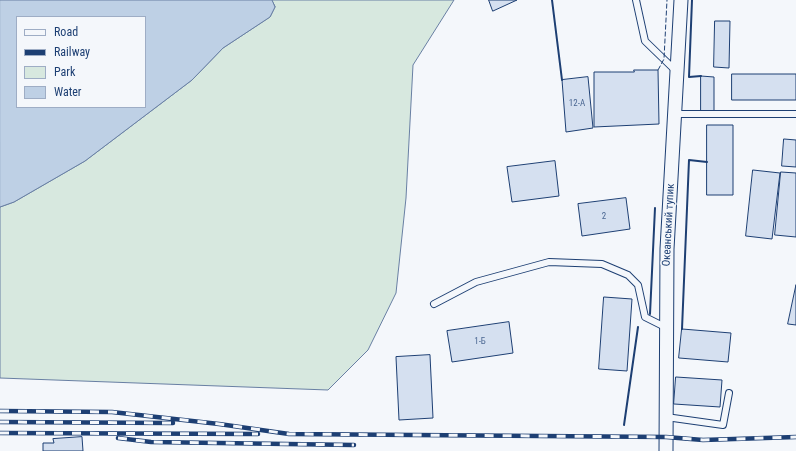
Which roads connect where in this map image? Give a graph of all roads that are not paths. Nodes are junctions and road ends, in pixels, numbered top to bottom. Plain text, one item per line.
1 (636, 0) edge
2 (681, 0) edge
3 (678, 72) junction
4 (675, 114) junction
5 (796, 114) edge
6 (434, 304) dead end
7 (666, 328) junction
8 (728, 393) dead end
9 (666, 417) junction
10 (666, 451) edge

1 - 3 lane
2 - 3 street, Океанський тупик
3 - 4 street, Океанський тупик
4 - 5 lane
4 - 7 street, Океанський тупик
6 - 7 lane
7 - 9 street, Океанський тупик
8 - 9 lane
9 - 10 street, Океанський тупик

